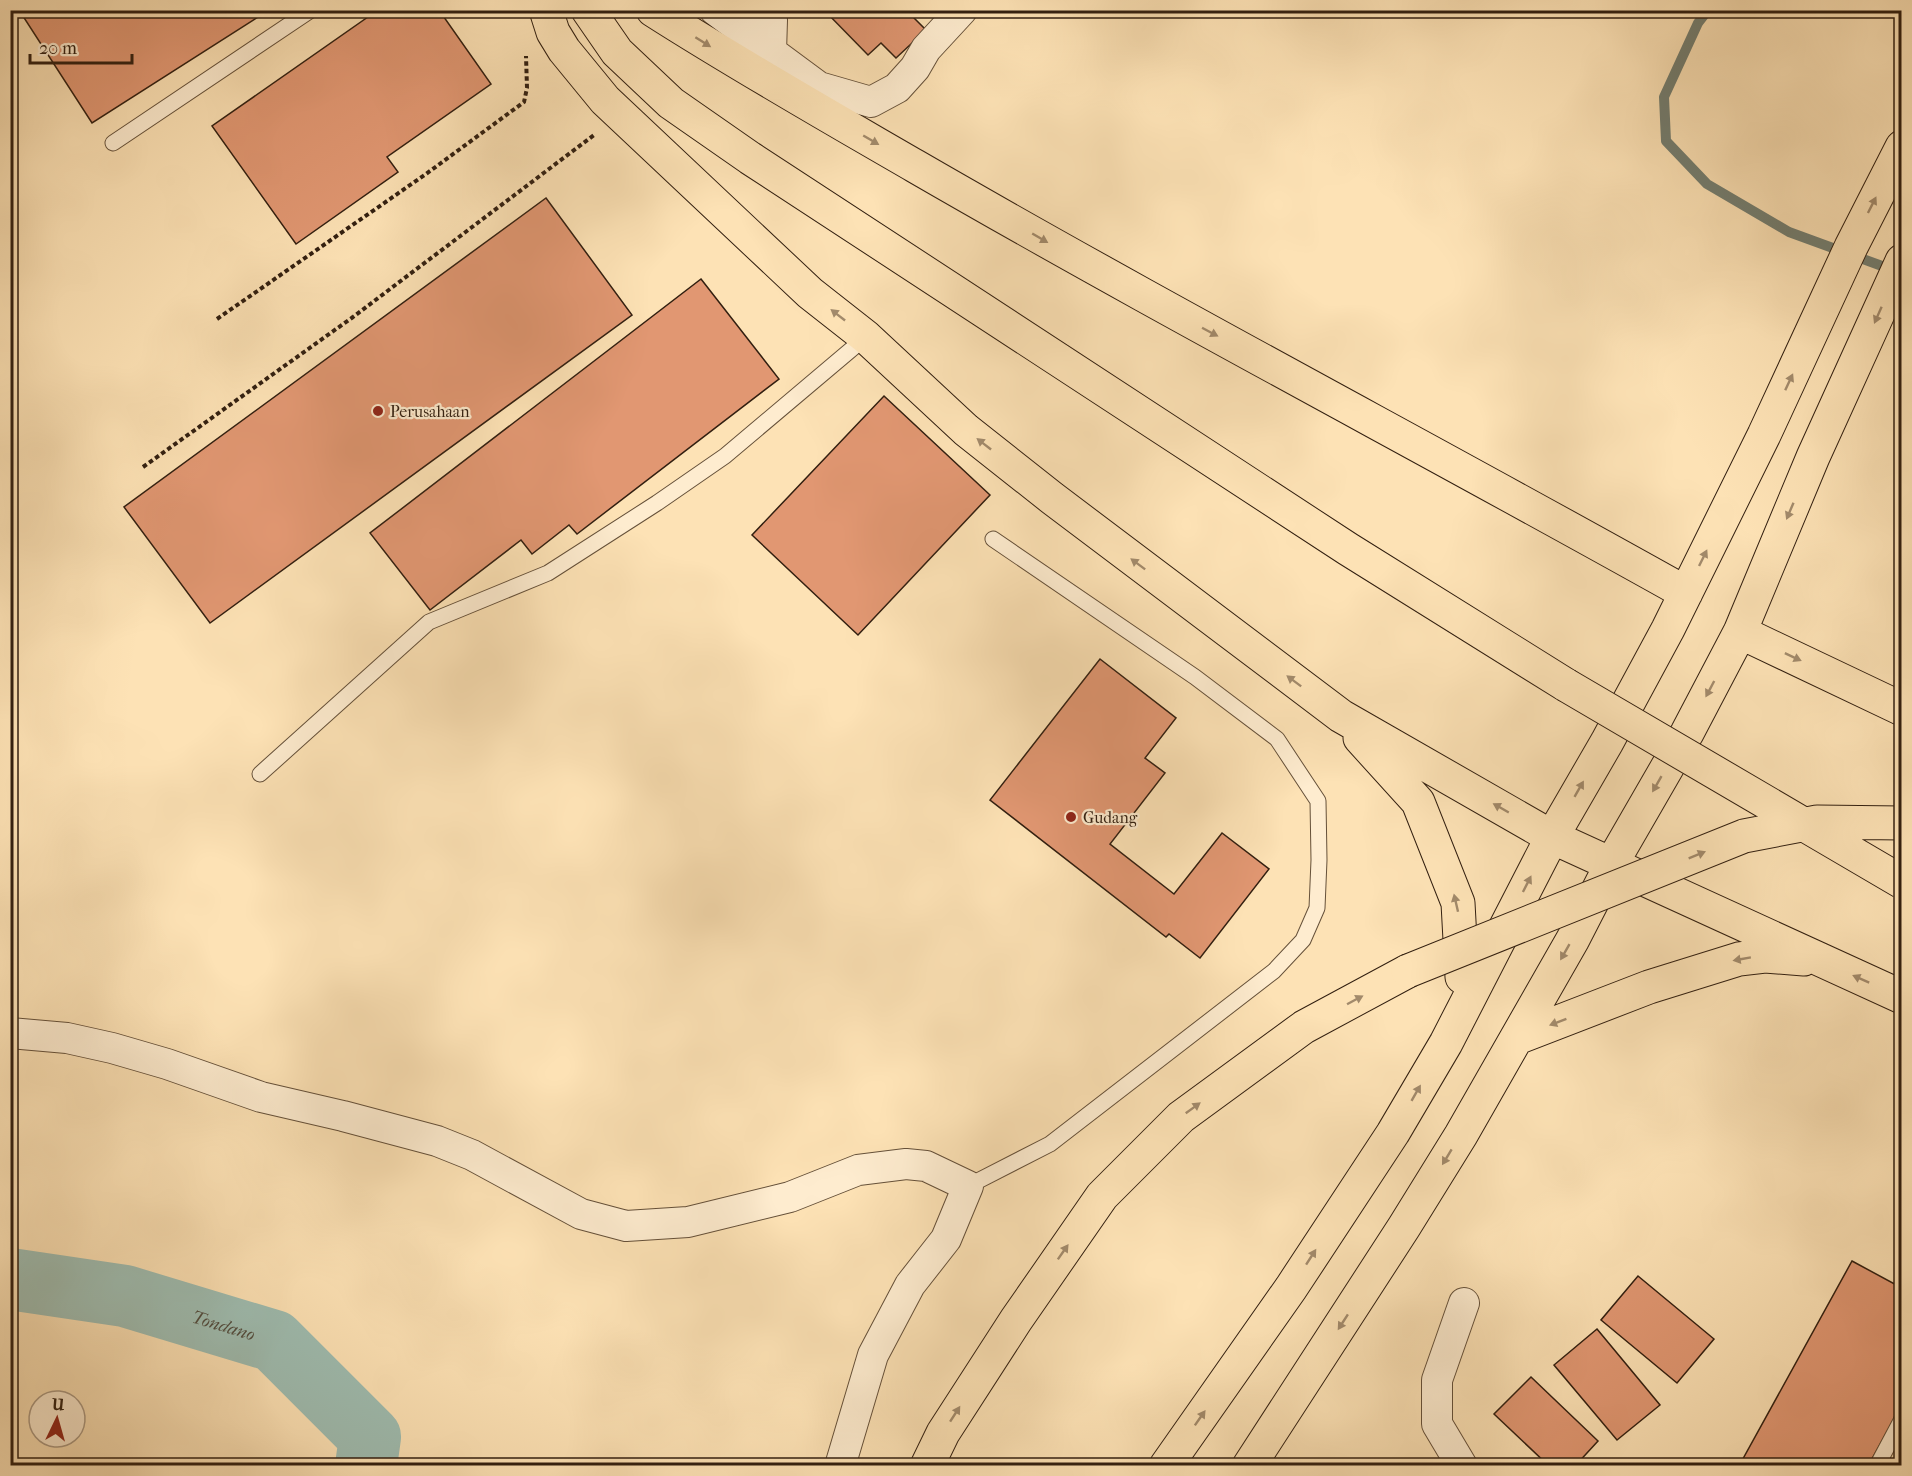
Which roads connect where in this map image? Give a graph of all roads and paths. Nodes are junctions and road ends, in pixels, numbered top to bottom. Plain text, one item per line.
1 (311, 10) edge
2 (588, 10) edge
3 (653, 10) edge
4 (715, 10) edge
5 (761, 10) edge
6 (962, 10) edge
7 (546, 11) edge
8 (771, 52) junction
9 (621, 114) junction
10 (113, 143) dead end
11 (1902, 147) edge
12 (1902, 261) edge
13 (218, 319) dead end
14 (866, 338) junction
15 (143, 467) dead end
16 (993, 539) dead end
17 (1686, 593) junction
18 (1740, 632) junction
19 (1902, 709) edge
20 (1341, 716) junction
21 (260, 774) dead end
22 (1902, 823) edge
23 (1551, 837) junction
24 (1612, 863) junction
25 (1902, 882) edge
26 (1821, 960) junction
27 (1902, 997) edge
28 (10, 1033) edge
29 (1517, 1038) junction
30 (1446, 1043) junction
31 (968, 1185) junction
32 (1464, 1304) dead end
33 (1902, 1419) edge
34 (840, 1466) edge
35 (927, 1466) edge
36 (1166, 1466) edge
37 (1249, 1466) edge
38 (1461, 1466) edge
39 (1877, 1466) edge

1 - 10 lane
2 - 25 highway, bridge
3 -> 17 highway
4 - 8 street
5 - 8 street
6 - 8 street
7 - 9 highway
7 - 13 path
14 -> 9 highway
9 - 15 path
17 -> 11 highway
12 -> 18 highway
20 -> 14 highway
14 - 21 lane
16 - 31 lane
23 -> 17 highway
18 -> 19 highway
18 -> 24 highway
23 -> 20 highway
30 -> 20 highway
35 -> 22 highway, bridge
23 - 24 highway
30 -> 23 highway
24 - 26 highway
24 -> 29 highway
27 -> 26 highway
26 -> 29 highway
28 - 31 street
29 -> 37 highway
36 -> 30 highway
31 - 34 street
32 - 38 street
33 - 39 lane

